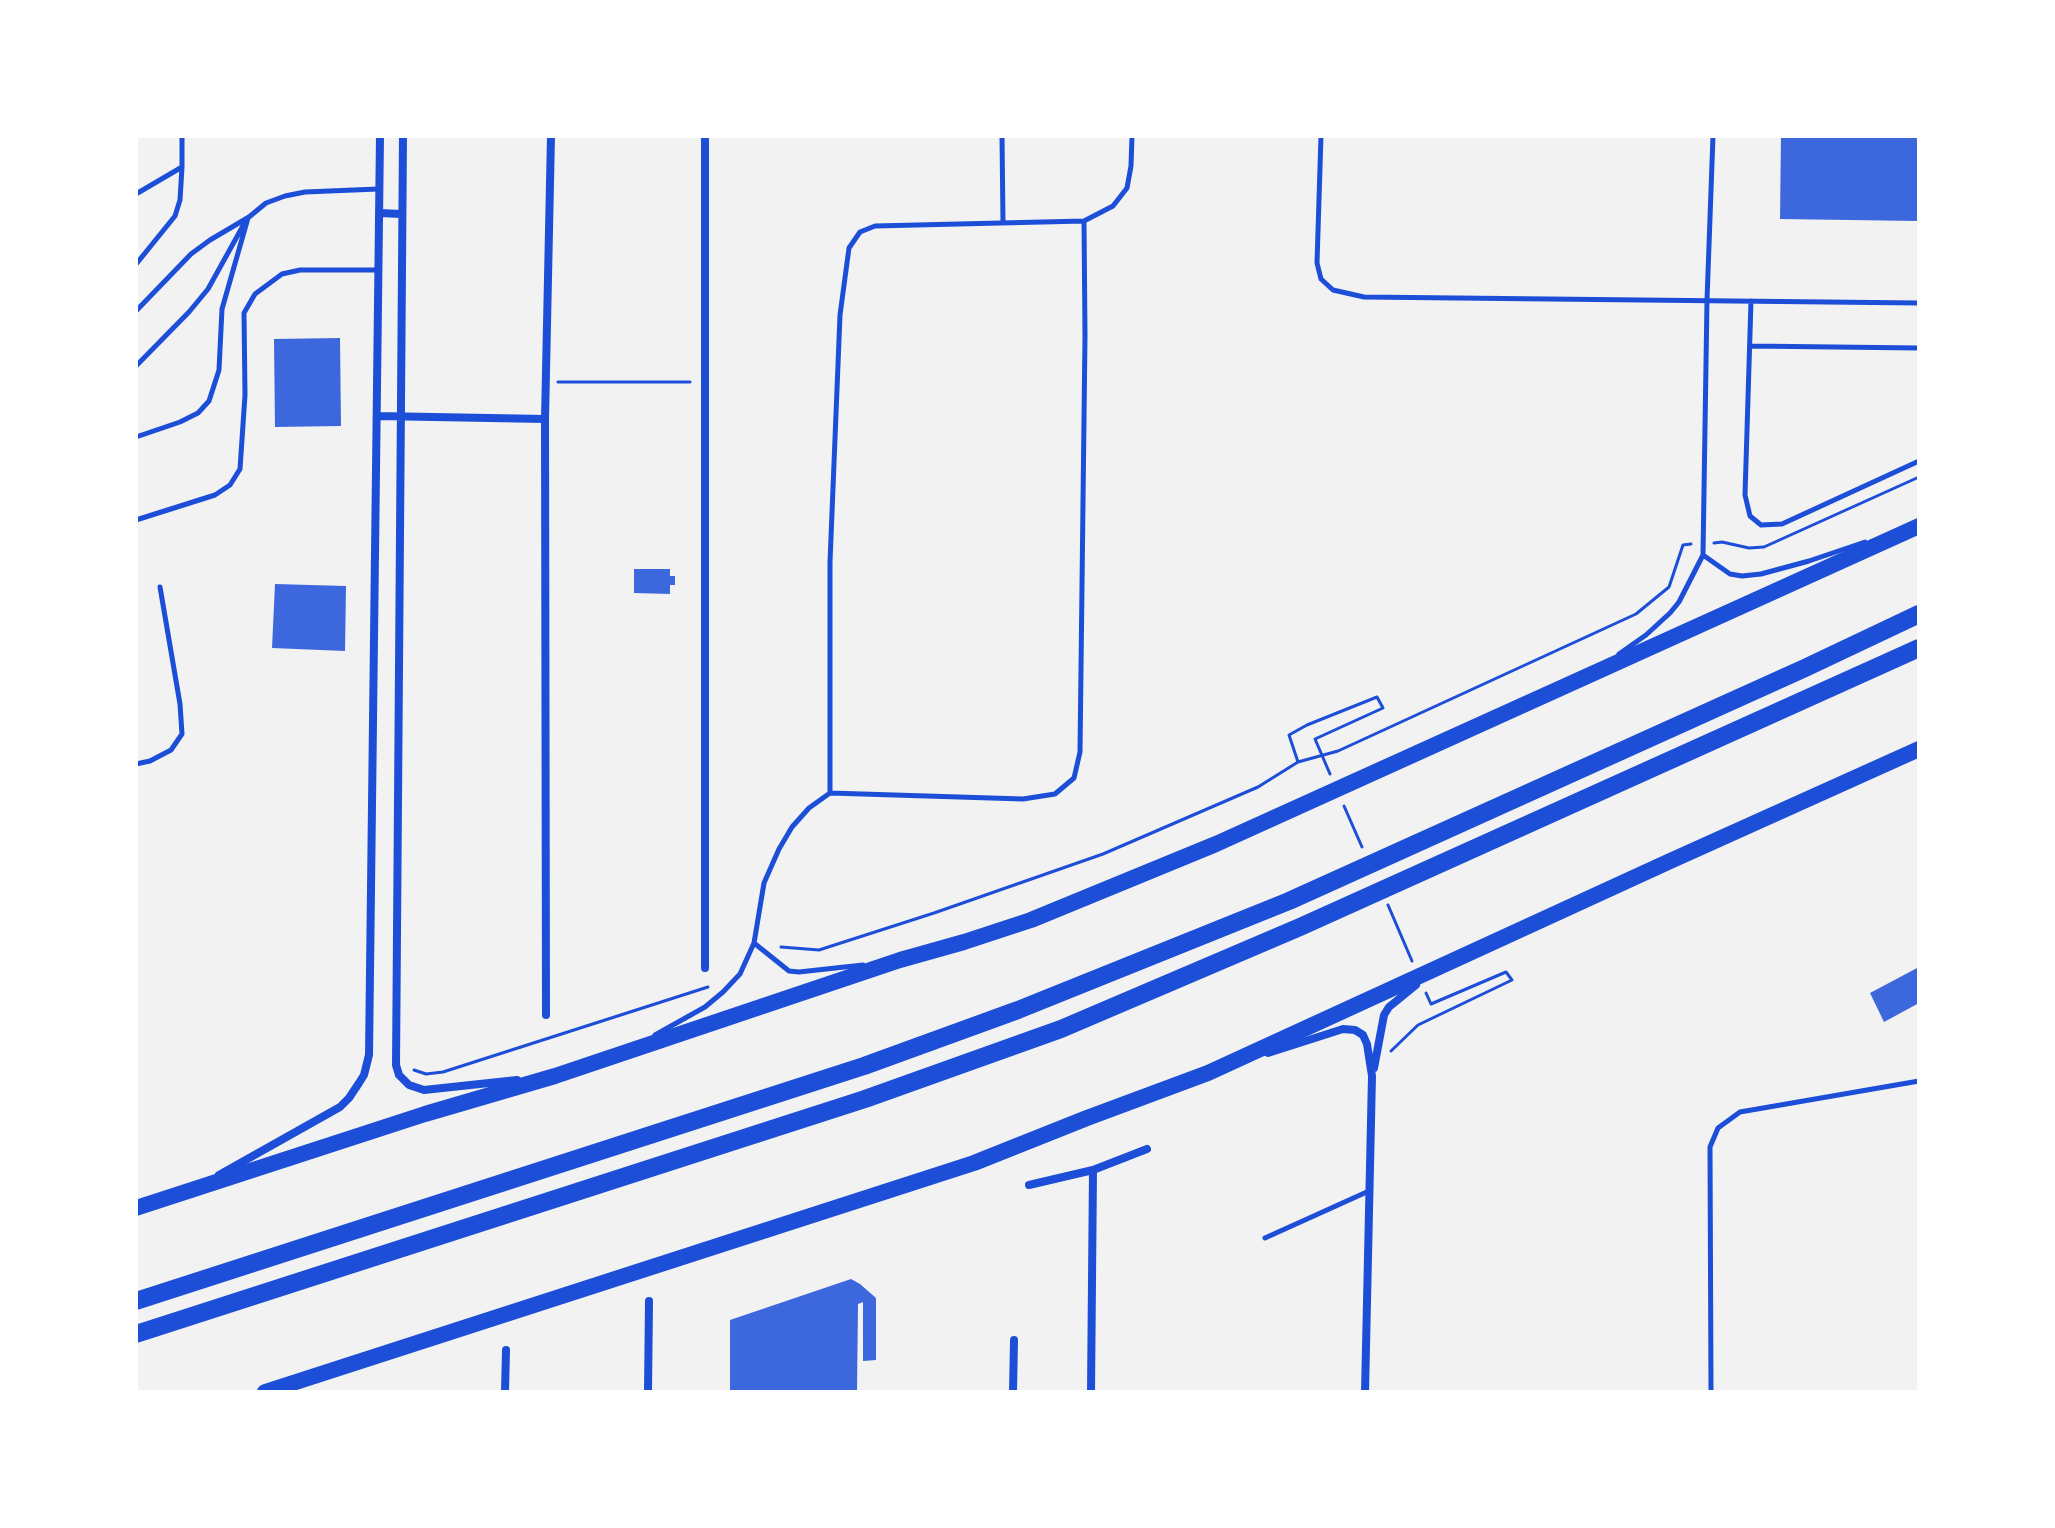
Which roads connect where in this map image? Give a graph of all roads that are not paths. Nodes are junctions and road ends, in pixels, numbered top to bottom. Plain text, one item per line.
1 (182, 136) edge
2 (380, 136) edge
3 (403, 136) edge
4 (551, 136) edge
5 (705, 136) edge
6 (1002, 136) edge
7 (1132, 136) edge
8 (1321, 136) edge
9 (1713, 136) edge
10 (182, 167) junction
11 (379, 189) junction
12 (136, 194) edge
13 (379, 213) junction
14 (402, 214) junction
15 (249, 217) junction
16 (1084, 221) junction
17 (1003, 222) junction
18 (136, 262) edge
19 (378, 270) junction
20 (1707, 300) junction
21 (1751, 301) junction
22 (1919, 303) edge
23 (136, 311) edge
24 (1750, 346) junction
25 (1919, 348) edge
26 (136, 366) edge
27 (377, 416) junction
28 (400, 416) junction
29 (545, 419) junction
30 (136, 437) edge
31 (1919, 461) edge
32 (136, 520) edge
33 (1919, 524) edge
34 (1703, 555) junction
35 (160, 587) dead end
36 (1919, 614) edge
37 (1919, 648) edge
38 (1585, 677) junction
39 (1919, 749) edge
40 (136, 764) edge
41 (830, 793) junction
42 (754, 943) junction
43 (900, 960) junction
44 (1451, 960) junction
45 (705, 968) dead end
46 (546, 1015) dead end
47 (622, 1054) junction
48 (1208, 1073) junction
49 (555, 1076) junction
50 (1372, 1076) junction
51 (1919, 1081) edge
52 (1147, 1149) dead end
53 (1093, 1170) junction
54 (1029, 1185) dead end
55 (189, 1191) junction
56 (1370, 1191) junction
57 (136, 1208) edge
58 (1265, 1238) dead end
59 (136, 1301) edge
60 (649, 1301) dead end
61 (136, 1334) edge
62 (1014, 1340) dead end
63 (506, 1350) dead end
64 (265, 1392) edge
65 (505, 1392) edge
66 (648, 1392) edge
67 (1013, 1392) edge
68 (1091, 1392) edge
69 (1365, 1392) edge
70 (1711, 1392) edge

1 - 10 lane
2 - 11 street
3 - 14 street
4 - 29 street
5 - 45 street
6 - 17 lane
7 - 16 lane
8 - 20 lane
9 - 20 lane
10 - 12 lane
10 - 18 lane
11 - 13 street
11 - 15 lane
13 - 14 street
13 - 19 street
14 - 28 street
15 - 23 lane
15 - 26 lane
15 - 30 lane
16 - 17 lane
16 - 41 lane
17 - 41 lane
19 - 27 street
19 - 32 lane
20 - 21 lane
20 - 34 lane
21 - 22 lane
21 - 24 lane
24 - 25 lane
24 - 31 lane
27 - 28 street
27 - 55 street
28 - 29 street
28 - 49 street
29 - 46 street
33 - 34 lane
33 - 38 highway
34 - 38 lane
35 - 40 lane
36 - 59 highway
37 - 61 highway
38 - 43 highway
39 - 44 highway
41 - 42 lane
42 - 43 lane
42 - 47 lane
43 - 47 highway
44 - 48 highway
44 - 50 street
47 - 49 highway
48 - 50 street
48 - 64 highway
49 - 55 highway
50 - 56 street
51 - 70 lane
52 - 53 street
53 - 54 street
53 - 68 street
55 - 57 highway
56 - 58 lane
56 - 69 street
60 - 66 street
62 - 67 street
63 - 65 street

